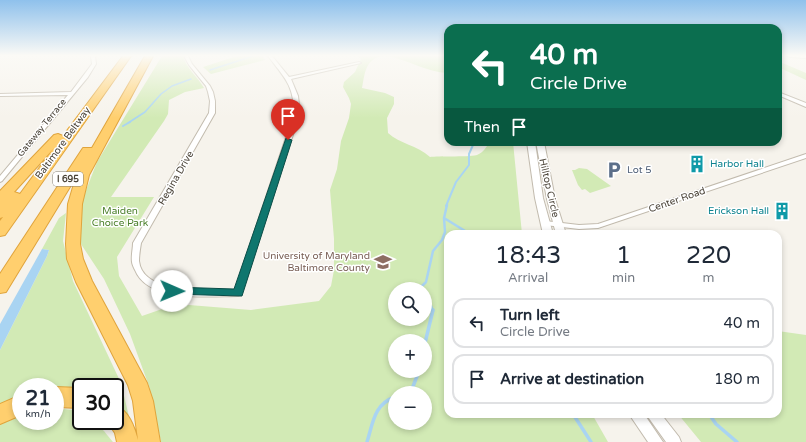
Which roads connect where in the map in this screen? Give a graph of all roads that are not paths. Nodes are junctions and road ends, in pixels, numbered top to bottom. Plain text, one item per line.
1 (84, 77) edge
2 (111, 77) edge
3 (136, 77) edge
4 (136, 77) edge
5 (201, 77) edge
6 (296, 77) edge
7 (289, 78) joint
8 (71, 93) junction
9 (0, 95) edge
10 (782, 95) edge
11 (93, 101) junction
12 (806, 106) edge
13 (53, 143) junction
14 (532, 146) edge
15 (541, 146) edge
16 (806, 156) edge
17 (0, 180) edge
18 (0, 199) edge
19 (0, 214) edge
20 (545, 223) junction
21 (559, 229) edge
22 (0, 230) edge
23 (547, 230) edge
24 (0, 287) edge
25 (12, 409) edge
26 (0, 414) edge
27 (639, 418) edge
28 (656, 418) edge
29 (124, 428) edge
30 (128, 442) edge
31 (149, 442) edge
32 (656, 442) edge
33 (674, 442) edge

1 - 8 street, Gateway Terrace
2 - 11 highway, Baltimore Beltway / I 695
3 - 24 highway, I 695
4 - 31 highway
5 - 7 street, Regina Drive
6 - 7 street
8 - 9 street
8 - 17 street, Gateway Terrace
10 - 12 street
11 - 13 highway
11 - 22 highway, Baltimore Beltway / I 695
13 - 18 highway
13 - 19 highway
14 - 20 street, Hilltop Circle
15 - 21 street, Hilltop Circle
16 - 21 street, Center Road
20 - 21 street, Center Road
20 - 23 street, Hilltop Circle
25 - 26 highway
27 - 32 street
28 - 33 street
29 - 30 highway

